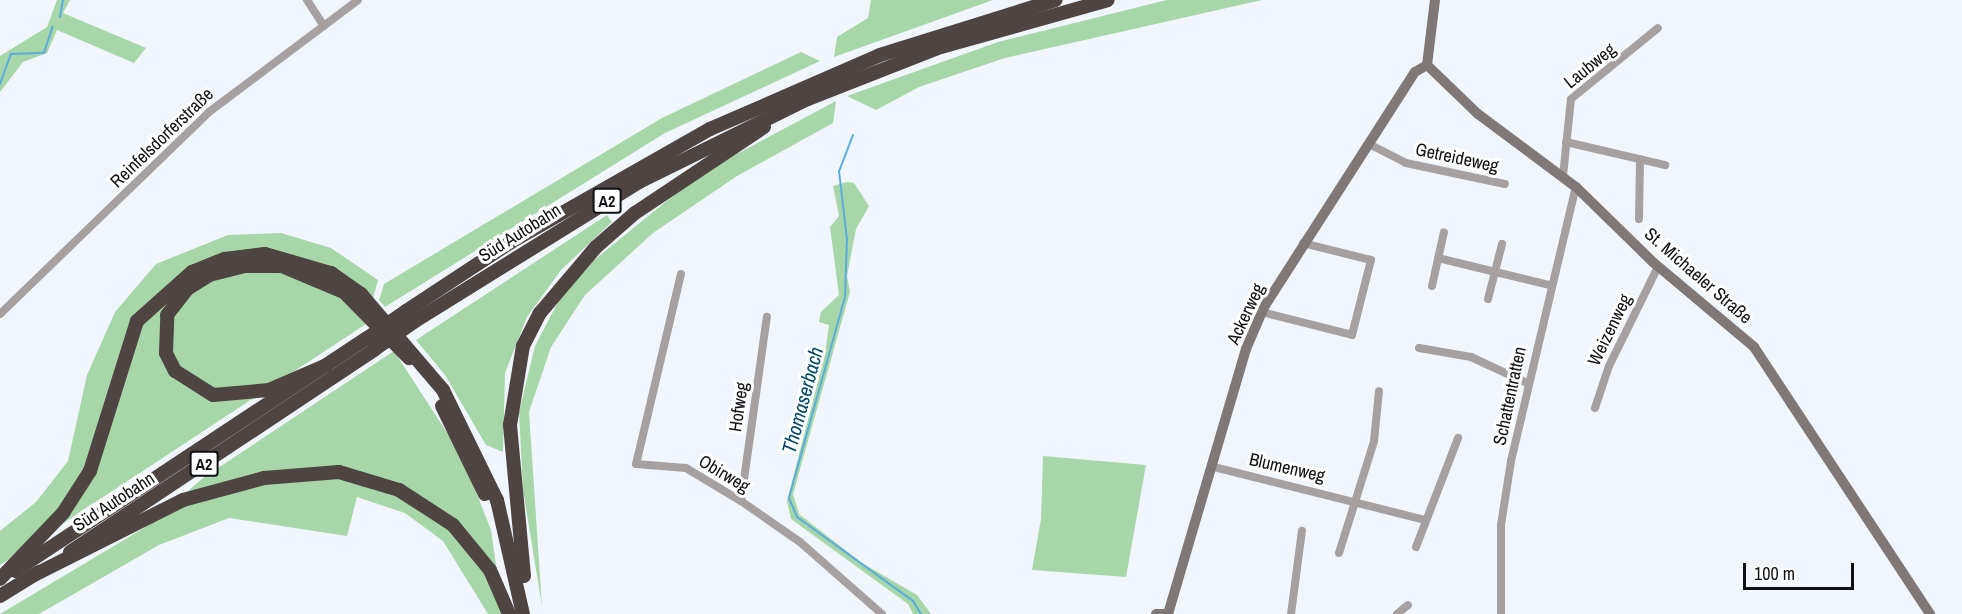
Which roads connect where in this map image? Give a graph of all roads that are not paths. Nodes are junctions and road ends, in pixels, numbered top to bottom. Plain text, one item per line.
1 (307, 0) edge
2 (358, 0) edge
3 (1056, 0) edge
4 (1108, 0) edge
5 (1436, 0) edge
6 (324, 26) junction
7 (1658, 28) dead end
8 (1426, 65) junction
9 (808, 99) junction
10 (1566, 142) junction
11 (1371, 145) junction
12 (1640, 159) junction
13 (1665, 165) dead end
14 (1563, 176) junction
15 (1505, 184) dead end
16 (1576, 187) junction
17 (1639, 219) dead end
18 (1444, 232) dead end
19 (1303, 243) junction
20 (1502, 244) dead end
21 (1438, 258) junction
22 (1659, 267) junction
23 (1495, 272) junction
24 (681, 274) dead end
25 (1550, 285) junction
26 (1432, 286) dead end
27 (1488, 299) dead end
28 (1262, 312) junction
29 (0, 314) edge
30 (411, 316) junction
31 (767, 318) dead end
32 (370, 344) junction
33 (1419, 348) dead end
34 (327, 364) junction
35 (1527, 383) junction
36 (1379, 391) dead end
37 (1595, 408) dead end
38 (1458, 438) dead end
39 (1214, 467) junction
40 (1354, 500) junction
41 (741, 501) junction
42 (1425, 520) junction
43 (1302, 531) dead end
44 (1416, 547) dead end
45 (1339, 553) dead end
46 (32, 576) junction
47 (0, 580) edge
48 (0, 596) edge
49 (1408, 605) dead end
50 (511, 614) edge
51 (523, 614) edge
52 (529, 614) edge
53 (882, 614) edge
54 (1156, 614) edge
55 (1168, 614) edge
56 (1291, 614) edge
57 (1397, 614) edge
58 (1501, 614) edge
59 (1930, 614) edge

1 - 6 street
2 - 6 street, Reinfelsdorferstraße
3 - 30 highway, Süd Autobahn / A2
4 - 9 highway, Süd Autobahn / A2
5 - 8 main road
6 - 29 street, Reinfelsdorferstraße
7 - 10 street, Laubweg
8 - 11 main road, Ackerweg
8 - 14 main road, St. Michaeler Straße
9 - 30 highway, Süd Autobahn / A2
9 - 52 highway
10 - 12 street
10 - 14 street, Laubweg
11 - 15 street, Getreideweg
11 - 19 main road, Ackerweg
12 - 13 street
12 - 17 street
14 - 16 main road, St. Michaeler Straße
16 - 22 main road, St. Michaeler Straße
16 - 25 street, Schattentratten
18 - 21 street
19 - 28 main road, Ackerweg
19 - 28 street
20 - 23 street
21 - 23 street
21 - 26 street
22 - 37 street, Weizenweg
22 - 59 main road, St. Michaeler Straße
23 - 25 street
23 - 27 street
24 - 41 street, Obirweg
25 - 35 street, Schattentratten
28 - 39 main road, Ackerweg
30 - 32 highway, Süd Autobahn / A2, bridge
31 - 41 street, Hofweg
32 - 34 highway, Süd Autobahn / A2
32 - 46 highway, Süd Autobahn / A2
33 - 35 street
34 - 47 highway, Süd Autobahn / A2
34 - 50 highway
35 - 58 street, Schattentratten
36 - 40 street
38 - 42 street
39 - 40 street, Blumenweg
39 - 55 main road, Ackerweg
40 - 42 street, Blumenweg
40 - 45 street
41 - 53 street, Obirweg
42 - 44 street
43 - 56 street
46 - 48 highway, Süd Autobahn / A2
46 - 50 highway
47 - 51 highway
49 - 57 street
54 - 55 main road

